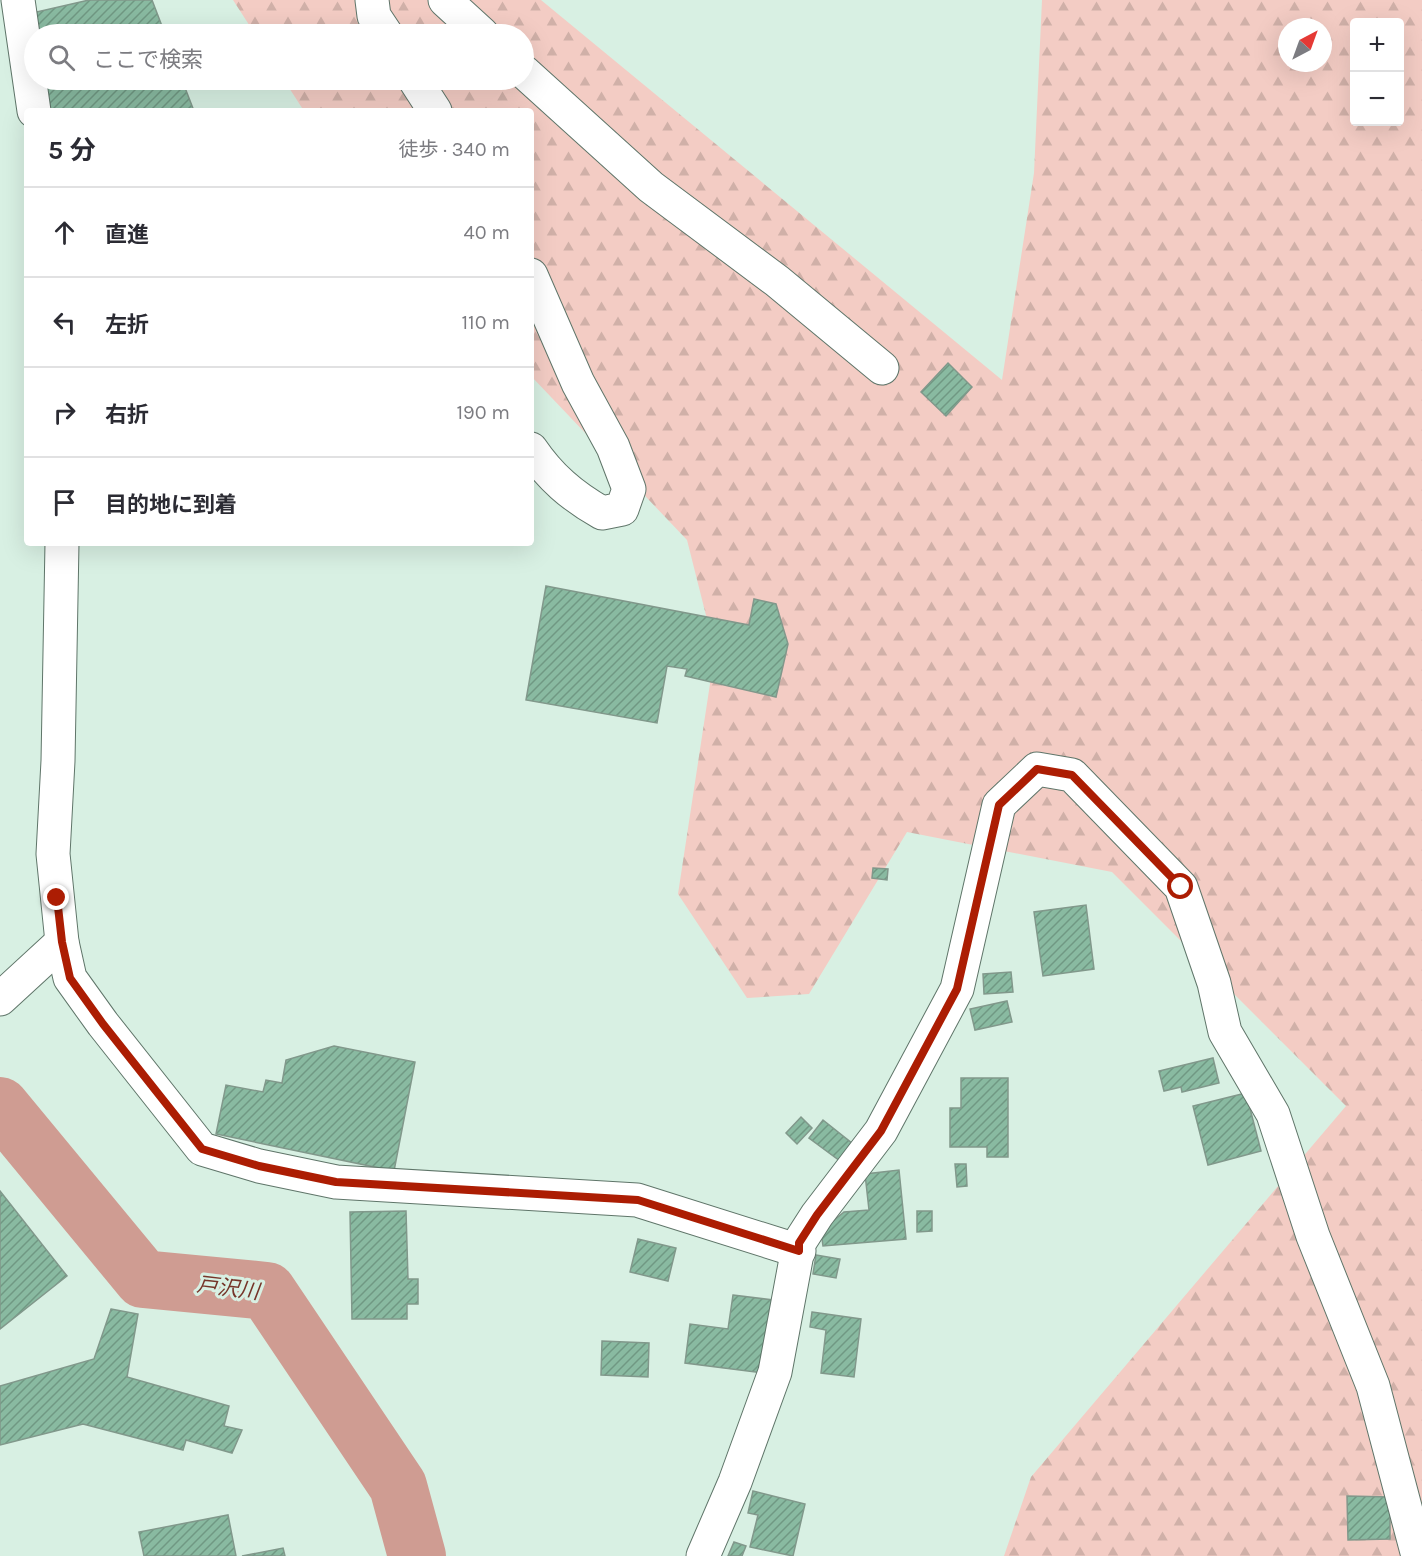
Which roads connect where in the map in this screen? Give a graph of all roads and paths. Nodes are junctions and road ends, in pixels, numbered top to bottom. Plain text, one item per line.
1 (18, 0) edge
2 (372, 0) edge
3 (445, 0) edge
4 (379, 24) edge
5 (471, 24) edge
6 (24, 42) edge
7 (534, 81) edge
8 (31, 90) edge
9 (421, 90) edge
10 (34, 108) edge
11 (433, 108) edge
12 (534, 282) edge
13 (882, 368) dead end
14 (534, 453) edge
15 (62, 546) edge
16 (62, 942) junction
17 (8, 992) edge
18 (799, 1251) junction
19 (703, 1556) edge
20 (1418, 1556) edge

1 - 6 street
2 - 4 street
3 - 5 street
7 - 13 street
8 - 10 street
9 - 11 street
12 - 14 street
15 - 16 street
16 - 17 street
16 - 18 street
18 - 19 street
18 - 20 street

